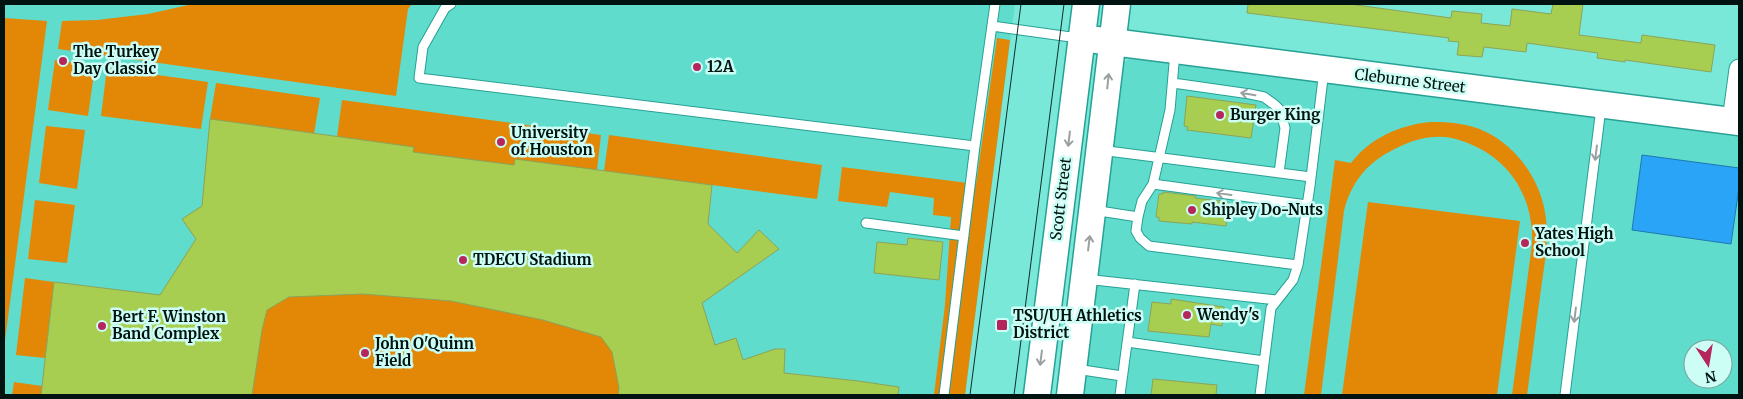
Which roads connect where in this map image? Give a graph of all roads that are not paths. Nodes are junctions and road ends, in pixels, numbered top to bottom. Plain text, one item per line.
1 (451, 4) edge
2 (995, 4) edge
3 (1086, 4) edge
4 (1117, 4) edge
5 (992, 26) junction
6 (1081, 38) junction
7 (1112, 42) junction
8 (1175, 50) junction
9 (1739, 69) edge
10 (1324, 70) junction
11 (1173, 84) junction
12 (1602, 105) junction
13 (1736, 122) edge
14 (975, 146) junction
15 (1100, 150) junction
16 (1159, 158) junction
17 (1280, 173) junction
18 (1312, 177) junction
19 (1153, 184) junction
20 (1307, 206) junction
21 (1093, 210) junction
22 (1138, 217) junction
23 (866, 223) dead end
24 (964, 236) junction
25 (1298, 265) junction
26 (1052, 275) junction
27 (1084, 279) junction
28 (1135, 284) junction
29 (1276, 300) junction
30 (1127, 342) junction
31 (1264, 361) junction
32 (1073, 369) junction
33 (1122, 376) junction
34 (944, 395) edge
35 (1037, 395) edge
36 (1070, 395) edge
37 (1120, 395) edge
38 (1260, 395) edge
39 (1565, 395) edge

1 - 14 lane
2 - 5 lane
3 - 6 main road, Scott Street
4 - 7 main road
5 - 6 lane
5 - 14 lane
6 - 7 main road, Cleburne Street
6 -> 26 main road, Scott Street
7 - 8 main road, Cleburne Street
15 -> 7 main road
8 - 10 main road, Cleburne Street
8 - 11 lane
9 - 13 street
10 - 12 main road, Cleburne Street
10 - 18 lane
11 - 16 lane
17 -> 11 lane
12 - 13 main road, Cleburne Street
12 -> 39 lane
14 - 24 lane
15 - 16 lane
15 - 21 main road
16 - 17 lane
16 - 19 lane
17 - 18 lane
18 - 20 lane
20 -> 19 lane
19 - 22 lane
20 - 25 lane
21 - 22 lane
27 -> 21 main road
22 - 25 lane
23 - 24 lane
24 - 34 lane
25 - 29 lane
26 - 27 main road
26 -> 35 main road, Scott Street
27 - 28 lane
27 - 32 main road
28 - 29 lane
28 - 30 lane
29 - 31 lane
30 - 31 lane
30 - 33 lane
31 - 38 lane
32 - 33 lane
32 - 36 main road
33 - 37 lane

